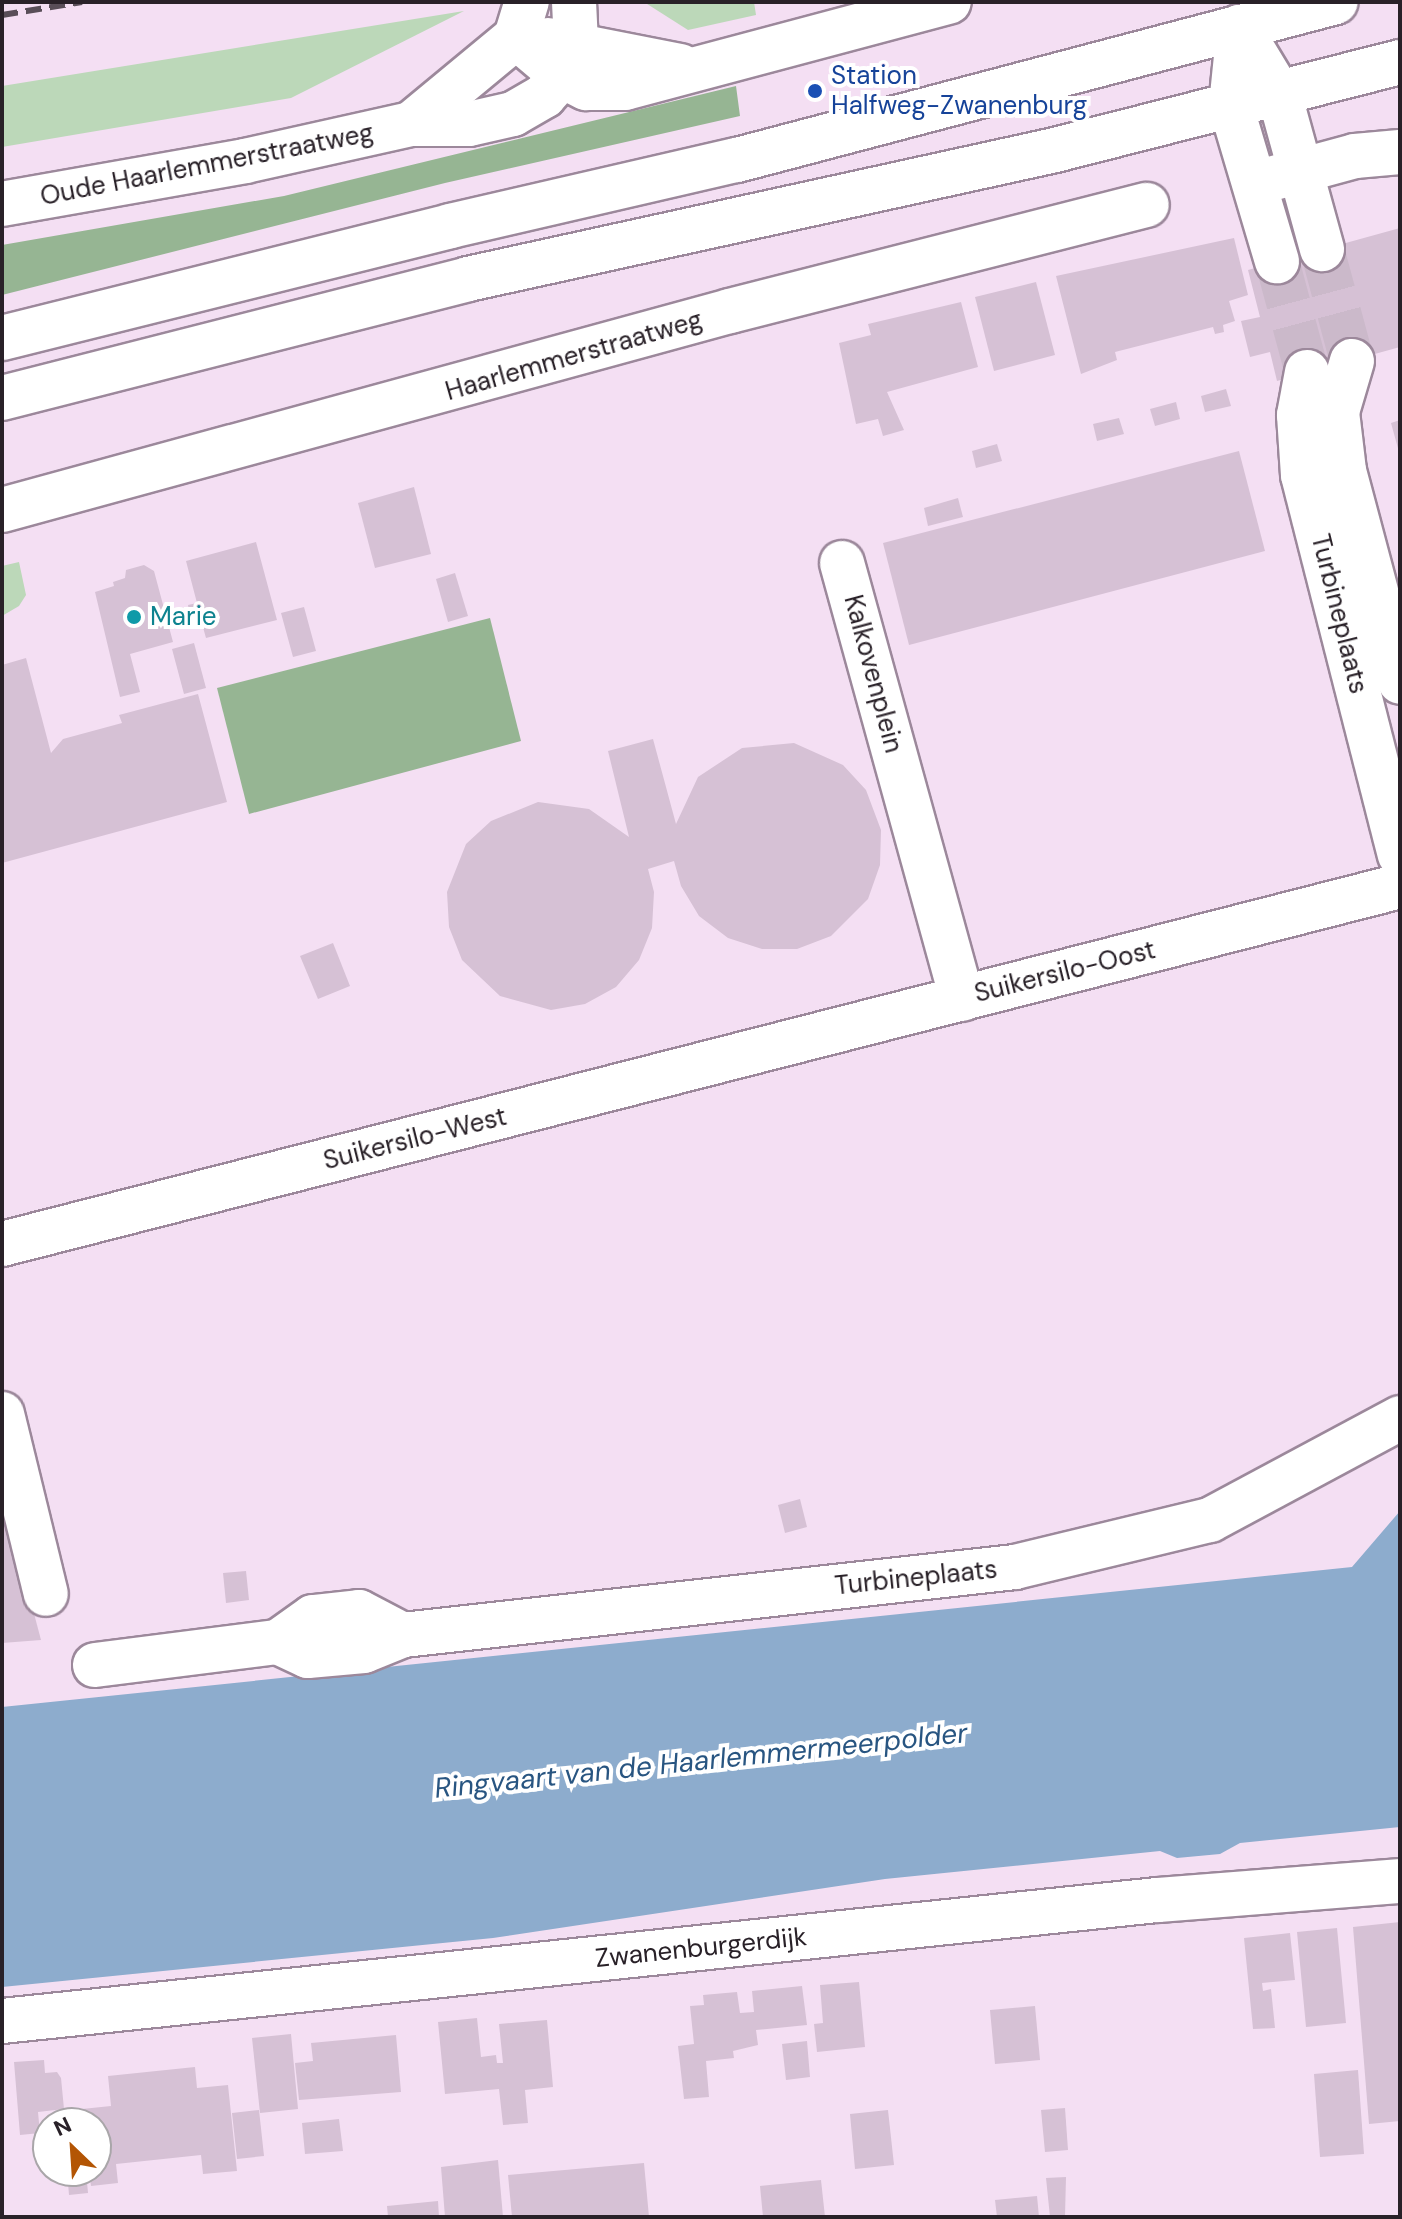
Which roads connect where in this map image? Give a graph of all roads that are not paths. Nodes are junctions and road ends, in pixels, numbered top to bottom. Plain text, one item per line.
1 (949, 2) edge
2 (1336, 2) edge
3 (522, 19) edge
4 (1239, 27) junction
5 (571, 41) edge
6 (1400, 62) edge
7 (1279, 93) junction
8 (1231, 106) junction
9 (411, 124) junction
10 (1400, 152) edge
11 (1300, 172) junction
12 (1252, 183) junction
13 (2, 204) edge
14 (1147, 205) dead end
15 (1322, 249) tunnel mouth
16 (1277, 261) tunnel mouth
17 (2, 338) edge
18 (1352, 361) tunnel mouth
19 (1307, 372) tunnel mouth
20 (2, 398) edge
21 (2, 510) edge
22 (842, 563) dead end
23 (1400, 682) edge
24 (1400, 855) edge
25 (1400, 886) edge
26 (962, 999) junction
27 (729, 1058) joint
28 (2, 1244) edge
29 (2, 1414) edge
30 (1400, 1418) edge
31 (46, 1594) dead end
32 (95, 1665) dead end
33 (1400, 1881) edge
34 (2, 2021) edge

1 - 5 main road, Oude Haarlemmerstraatweg
2 - 4 main road
3 - 5 main road, Oude Haarlemmerstraatweg
3 - 9 main road, Oude Haarlemmerstraatweg
4 - 7 main road
4 - 8 main road
4 - 17 main road
5 - 9 main road, Oude Haarlemmerstraatweg
6 - 7 main road
7 - 8 main road
7 - 11 main road
8 - 12 main road
8 - 20 main road
9 - 13 main road, Oude Haarlemmerstraatweg
10 - 11 main road
11 - 12 main road
11 - 15 main road
12 - 16 main road
14 - 21 main road, Haarlemmerstraatweg
18 - 23 main road, Turbineplaats
19 - 24 main road, Turbineplaats
22 - 26 main road, Kalkovenplein
25 - 26 main road, Suikersilo-Oost
26 - 27 main road, Suikersilo-Oost
27 - 28 main road, Suikersilo-West
29 - 31 main road
30 - 32 main road, Turbineplaats
33 - 34 main road, Zwanenburgerdijk

